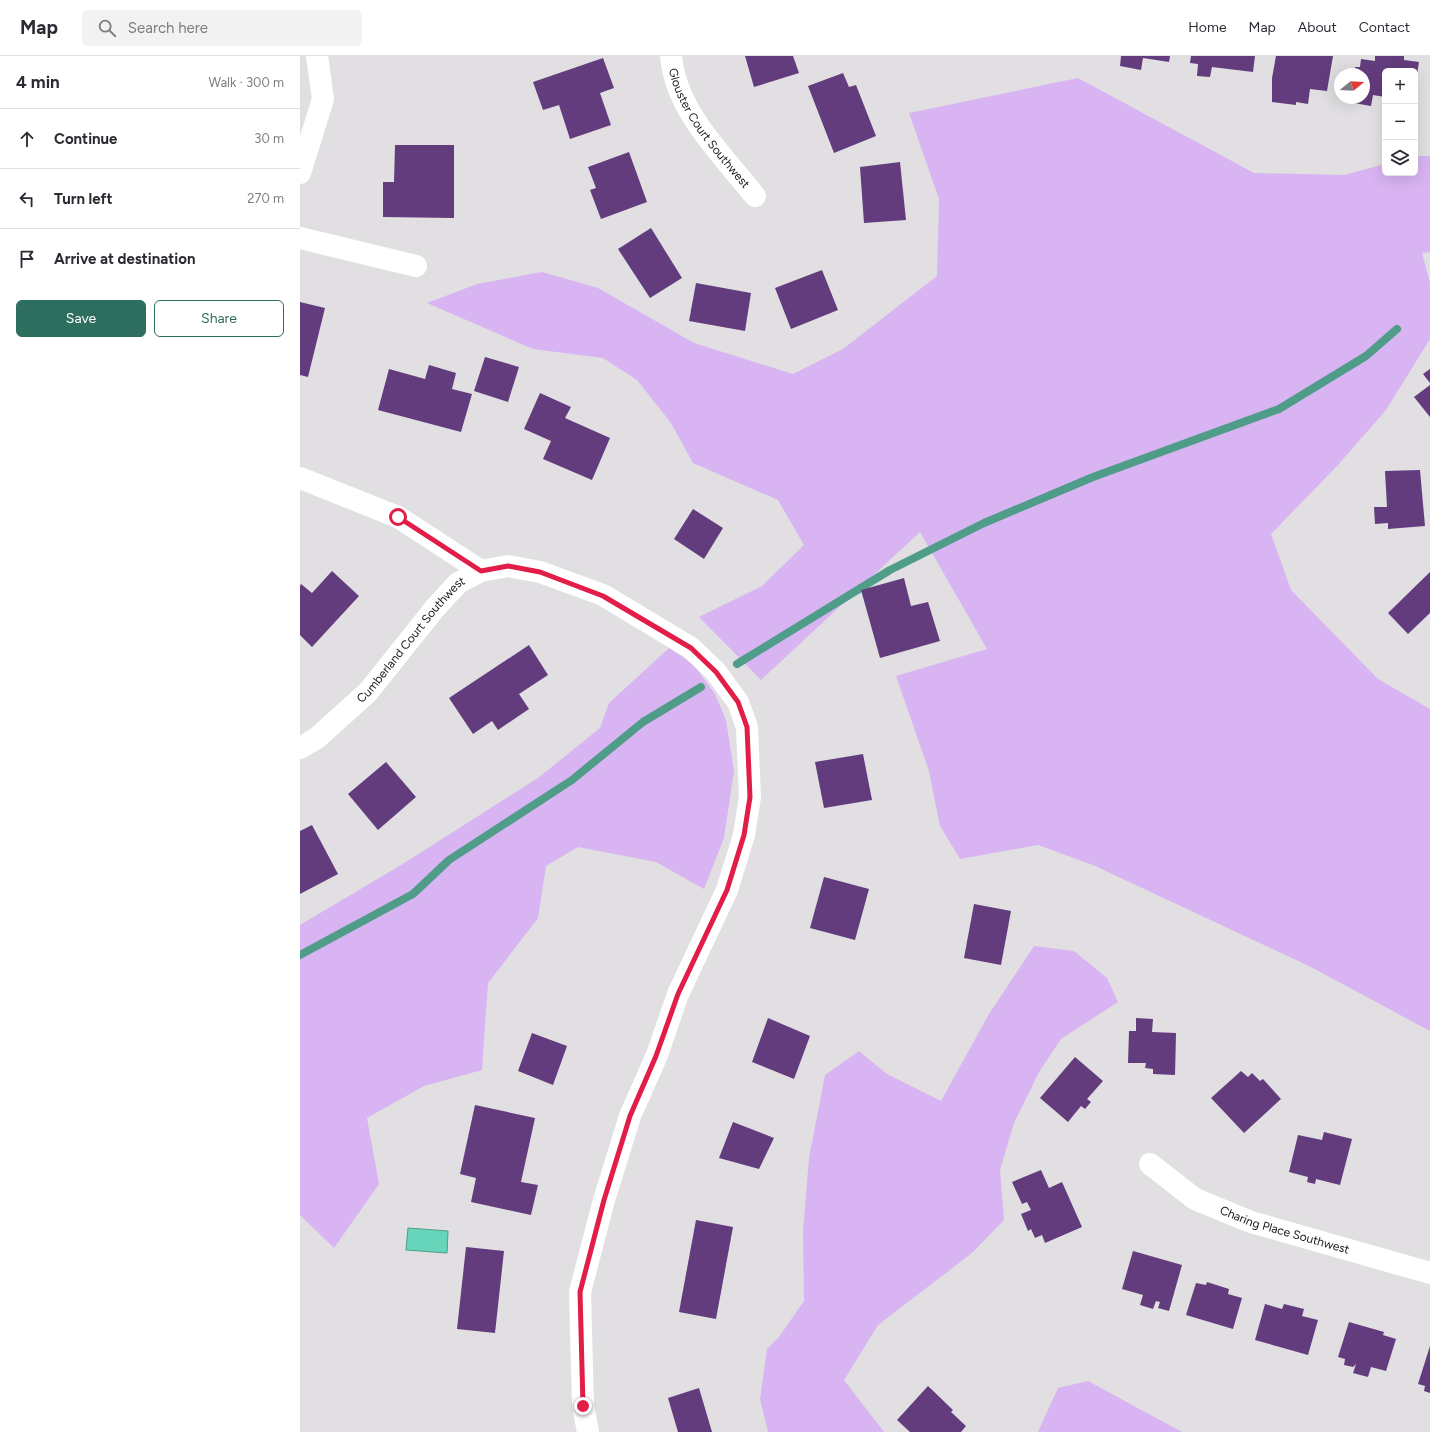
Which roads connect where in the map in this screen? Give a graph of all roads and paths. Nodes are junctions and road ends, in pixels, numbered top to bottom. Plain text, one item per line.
1 (317, 56) edge
2 (671, 56) edge
3 (300, 173) edge
4 (755, 196) dead end
5 (300, 238) edge
6 (416, 266) dead end
7 (300, 478) edge
8 (481, 571) junction
9 (300, 748) edge
10 (1150, 1164) dead end
11 (1430, 1273) edge
12 (588, 1432) edge

1 - 3 street
2 - 4 street, Glouster Court Southwest
5 - 6 street
7 - 8 street
8 - 9 street, Cumberland Court Southwest
8 - 12 street, Cumberland Court Southwest
10 - 11 street, Charing Place Southwest

